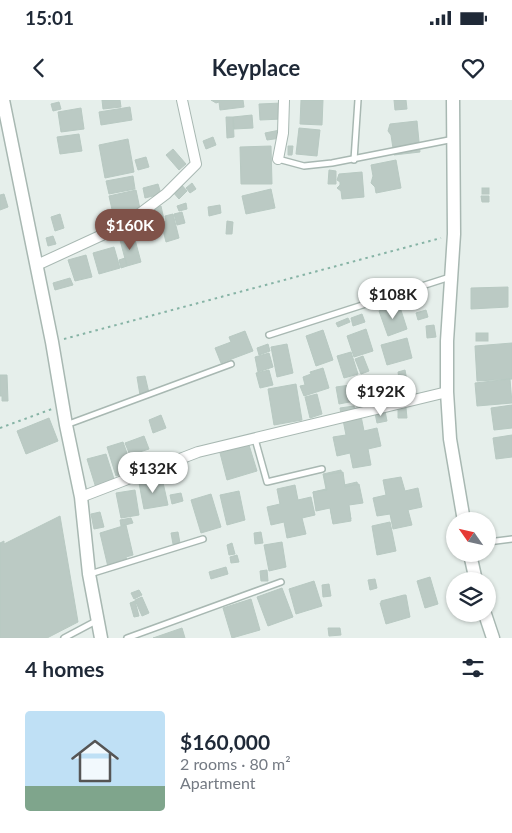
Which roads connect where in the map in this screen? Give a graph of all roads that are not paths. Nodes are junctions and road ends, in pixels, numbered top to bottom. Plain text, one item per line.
1 (3, 100) edge
2 (182, 100) edge
3 (284, 100) edge
4 (358, 100) edge
5 (453, 100) edge
6 (4, 119) edge
7 (454, 139) junction
8 (278, 158) joint
9 (354, 160) junction
10 (37, 265) junction
11 (452, 277) junction
12 (269, 335) dead end
13 (231, 364) dead end
14 (447, 392) junction
15 (66, 425) junction
16 (255, 438) junction
17 (322, 469) dead end
18 (81, 497) junction
19 (462, 512) edge
20 (204, 539) dead end
21 (512, 539) edge
22 (496, 541) edge
23 (89, 574) junction
24 (281, 582) dead end
25 (99, 620) junction
26 (488, 622) edge
27 (64, 638) edge
28 (101, 638) edge
29 (127, 638) edge
30 (493, 638) edge

1 - 6 street
2 - 10 street
3 - 8 street
4 - 9 lane
5 - 7 street
6 - 10 street
7 - 9 lane
7 - 11 street
8 - 9 lane
10 - 15 street
11 - 12 lane
11 - 14 street
13 - 15 lane
14 - 16 street
14 - 19 street
15 - 18 street
16 - 17 lane
16 - 18 street
18 - 23 street
20 - 23 lane
21 - 22 lane
23 - 25 street
24 - 29 lane
25 - 27 lane
25 - 28 street
26 - 30 street

